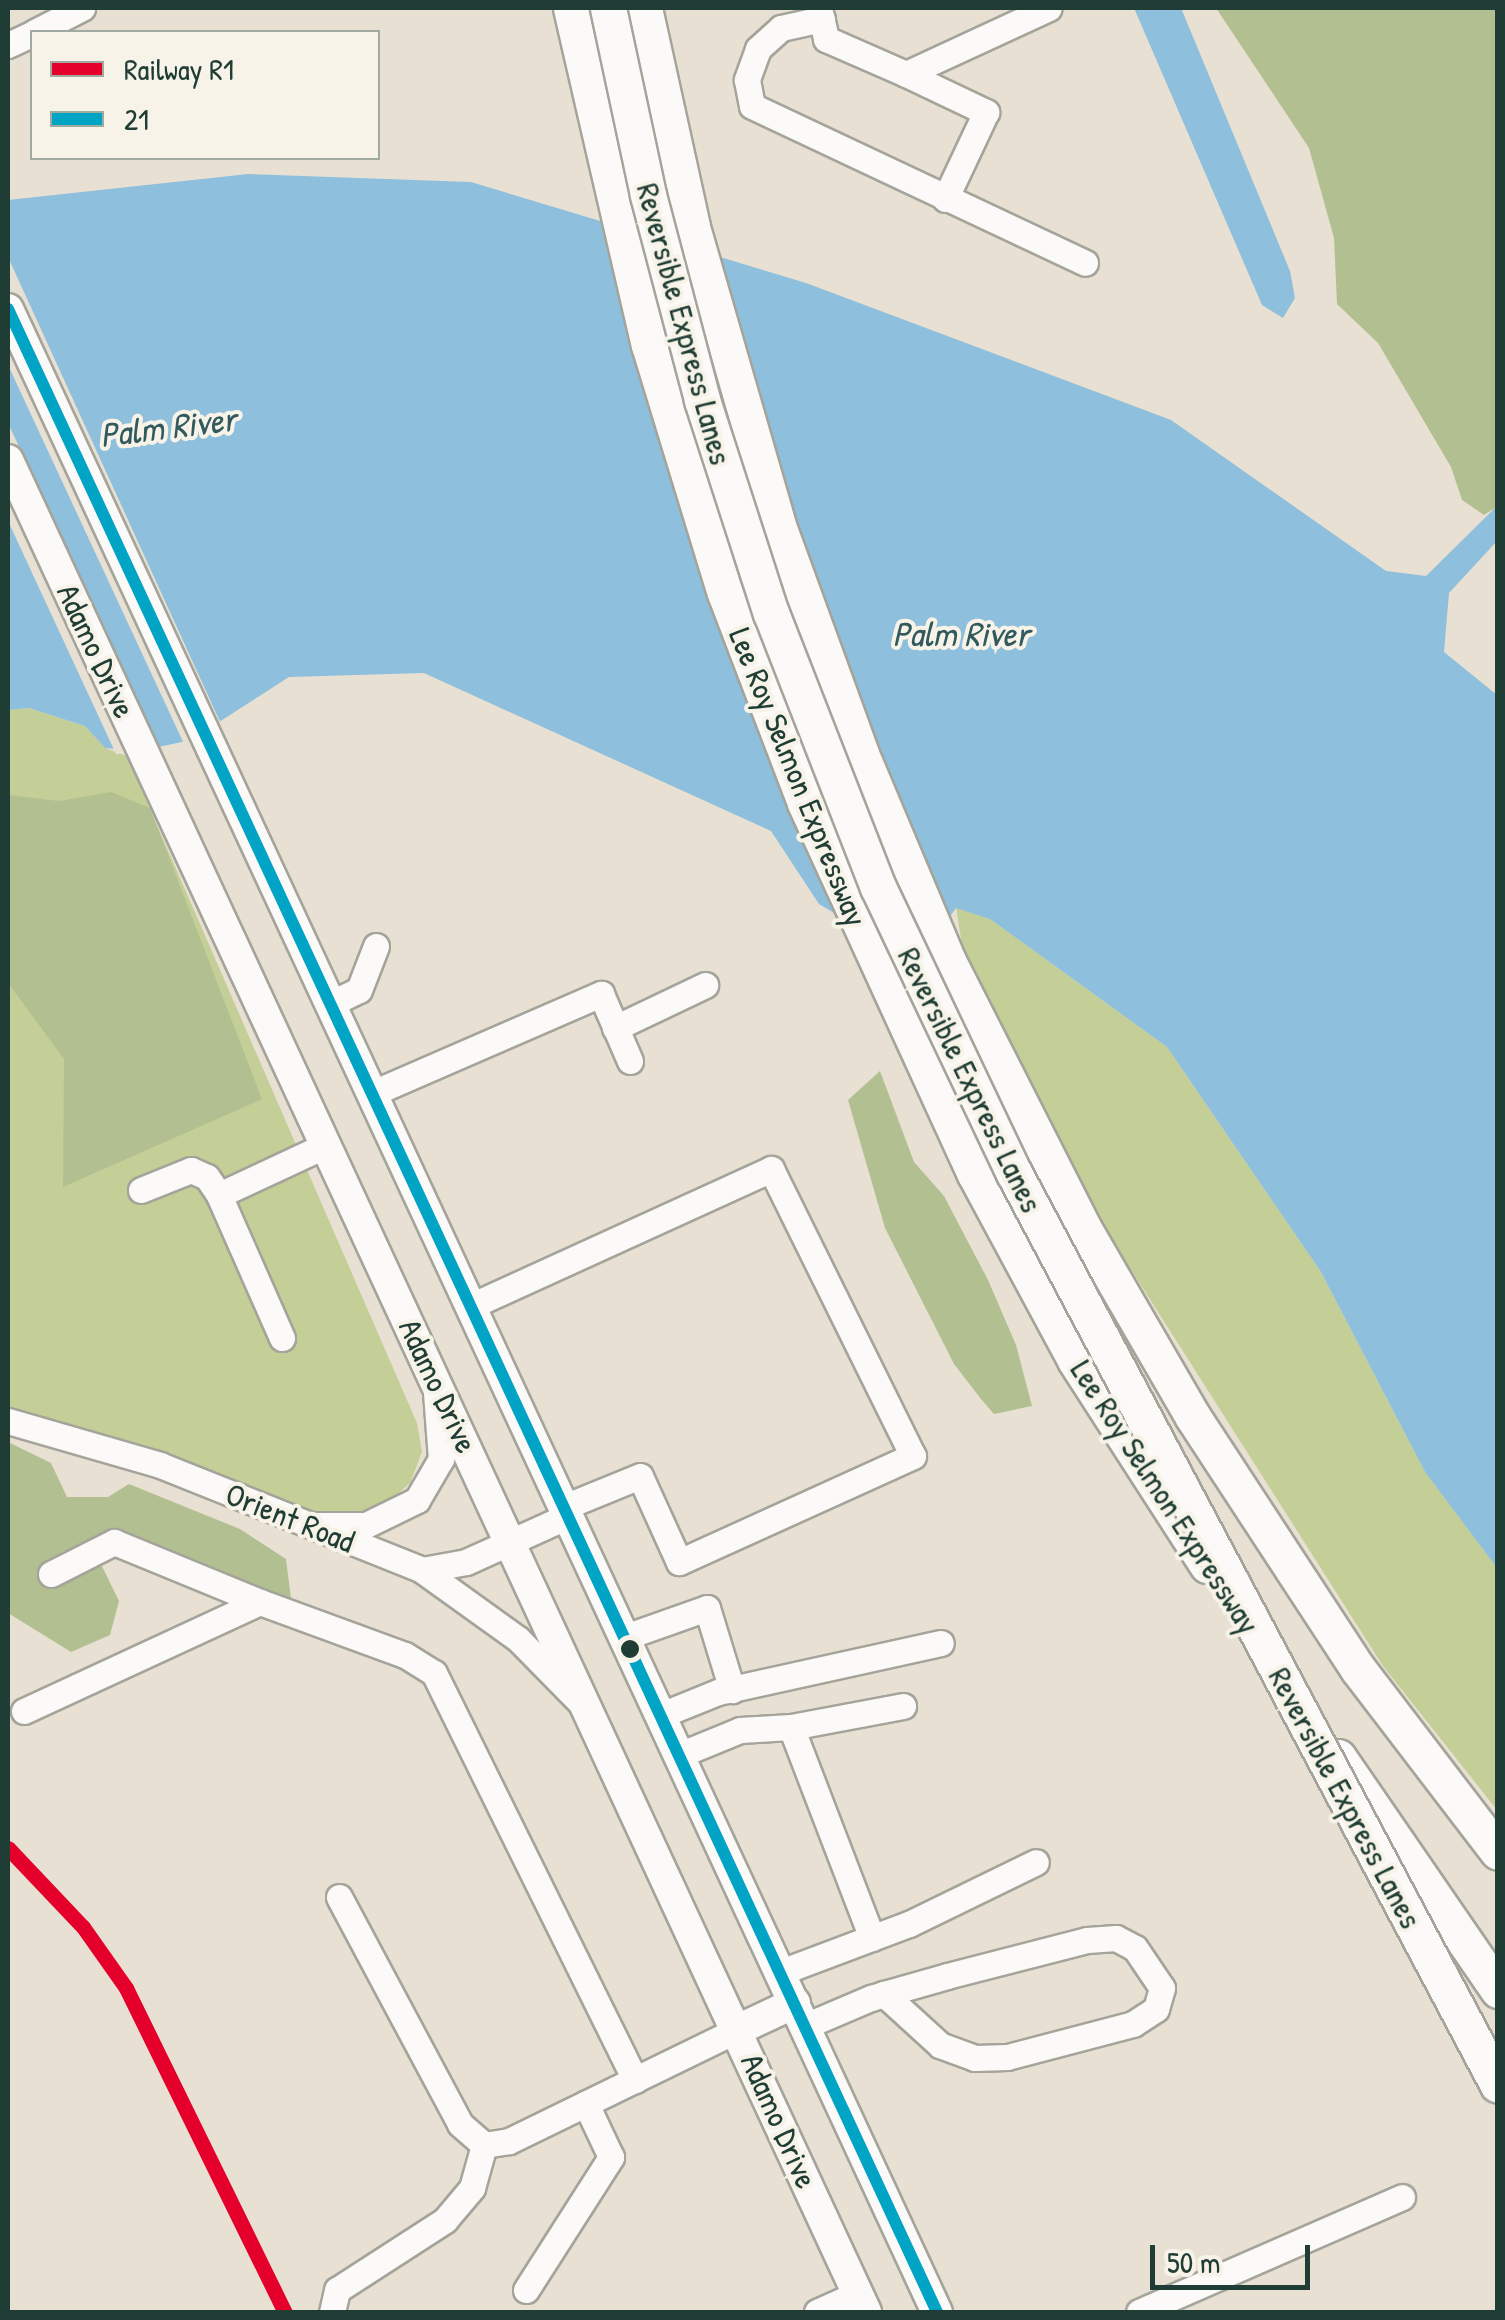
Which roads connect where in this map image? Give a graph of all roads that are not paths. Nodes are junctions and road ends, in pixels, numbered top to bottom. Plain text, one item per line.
1 (82, 8) edge
2 (571, 8) edge
3 (608, 8) edge
4 (1049, 8) edge
5 (645, 13) edge
6 (820, 13) edge
7 (40, 30) edge
8 (906, 74) junction
9 (945, 200) junction
10 (1085, 264) dead end
11 (8, 310) edge
12 (8, 460) edge
13 (376, 946) dead end
14 (705, 986) dead end
15 (330, 1004) junction
16 (615, 1028) junction
17 (630, 1062) dead end
18 (373, 1093) junction
19 (326, 1145) junction
20 (141, 1190) dead end
21 (219, 1194) junction
22 (471, 1306) junction
23 (282, 1338) dead end
24 (436, 1382) junction
25 (8, 1421) edge
26 (566, 1512) junction
27 (306, 1526) junction
28 (512, 1543) junction
29 (422, 1570) junction
30 (51, 1574) dead end
31 (260, 1602) junction
32 (625, 1637) junction
33 (940, 1643) dead end
34 (732, 1690) junction
35 (903, 1706) dead end
36 (24, 1711) dead end
37 (661, 1714) junction
38 (592, 1715) junction
39 (791, 1727) junction
40 (679, 1754) junction
41 (1498, 1852) edge
42 (1036, 1862) dead end
43 (340, 1897) dead end
44 (872, 1938) junction
45 (780, 1972) junction
46 (1497, 1990) edge
47 (884, 1994) junction
48 (800, 2014) junction
49 (738, 2030) junction
50 (635, 2080) junction
51 (1498, 2085) edge
52 (586, 2104) junction
53 (484, 2145) junction
54 (1402, 2197) dead end
55 (526, 2290) dead end
56 (862, 2303) edge
57 (332, 2312) edge
58 (818, 2312) edge
59 (936, 2312) edge
60 (1140, 2312) edge

1 - 7 street
2 - 46 highway, Lee Roy Selmon Expressway
3 - 51 highway, Reversible Express Lanes, bridge
4 - 8 street
5 - 41 highway, Lee Roy Selmon Expressway
6 - 8 street
6 - 9 street
8 - 9 street
9 - 10 street
11 - 15 main road, Adamo Drive
12 - 19 main road, Adamo Drive
13 - 15 street
14 - 16 street
15 - 18 main road, Adamo Drive
16 - 17 street
16 - 18 street
18 - 22 main road, Adamo Drive
19 - 21 street
19 - 24 main road, Adamo Drive
20 - 21 street
21 - 23 street
22 - 26 main road, Adamo Drive
22 - 26 street
24 - 27 street
24 - 28 main road, Adamo Drive
25 - 27 street, Orient Road
26 - 28 street
26 - 32 main road, Adamo Drive
27 - 29 street, Orient Road
28 - 29 street
28 - 38 main road, Adamo Drive
29 - 38 street, Orient Road
30 - 31 street
31 - 36 street
31 - 50 street
32 - 34 street
32 - 37 main road, Adamo Drive
33 - 34 street
34 - 37 street
35 - 39 street
37 - 40 main road, Adamo Drive
38 - 49 main road, Adamo Drive
39 - 40 street
39 - 44 street
40 - 45 main road, Adamo Drive
42 - 44 street
43 - 53 street
44 - 45 street
45 - 48 main road, Adamo Drive
47 - 47 street
47 - 48 street
48 - 49 main road
48 - 59 main road, Adamo Drive
49 - 50 street
49 - 56 main road, Adamo Drive
50 - 52 street
52 - 53 street
52 - 55 street
53 - 57 street
54 - 60 street
56 - 58 street

